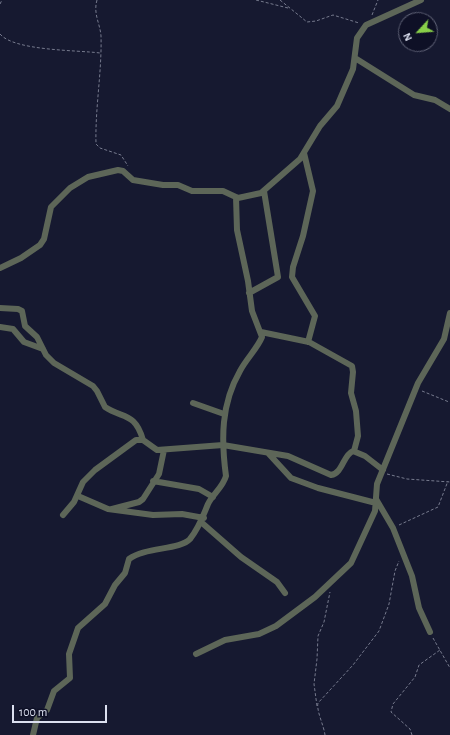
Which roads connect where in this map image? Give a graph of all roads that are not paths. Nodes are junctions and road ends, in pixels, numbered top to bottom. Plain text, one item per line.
1 (421, 0) edge
2 (355, 58) junction
3 (450, 109) edge
4 (304, 153) junction
5 (264, 191) junction
6 (236, 197) junction
7 (0, 268) edge
8 (249, 292) junction
9 (0, 308) edge
10 (450, 313) edge
11 (0, 327) edge
12 (261, 332) junction
13 (308, 342) junction
14 (44, 349) junction
15 (193, 403) dead end
16 (224, 414) junction
17 (143, 440) junction
18 (223, 445) junction
19 (164, 450) junction
20 (354, 451) junction
21 (268, 453) junction
22 (382, 472) junction
23 (154, 481) junction
24 (78, 496) junction
25 (213, 497) junction
26 (376, 501) junction
27 (111, 510) junction
28 (63, 515) dead end
29 (202, 520) junction
30 (285, 593) dead end
31 (430, 632) road end
32 (196, 654) dead end
33 (33, 735) edge

1 - 2 street
2 - 3 street
2 - 4 street
4 - 5 street
4 - 13 street
5 - 6 street
5 - 8 street
6 - 7 street
6 - 8 street
8 - 12 street
9 - 14 street
10 - 22 street
11 - 14 street
12 - 13 street
12 - 16 street
13 - 20 street
14 - 17 street
15 - 16 street
16 - 18 street
17 - 19 street
17 - 24 street
18 - 19 street
18 - 21 street
18 - 25 street
19 - 23 street
20 - 21 street
20 - 22 street
21 - 26 street
22 - 26 street
23 - 25 street
23 - 27 street
24 - 27 street
24 - 28 street
25 - 29 street
26 - 31 street
26 - 32 street
27 - 29 street
29 - 30 street
29 - 33 street

